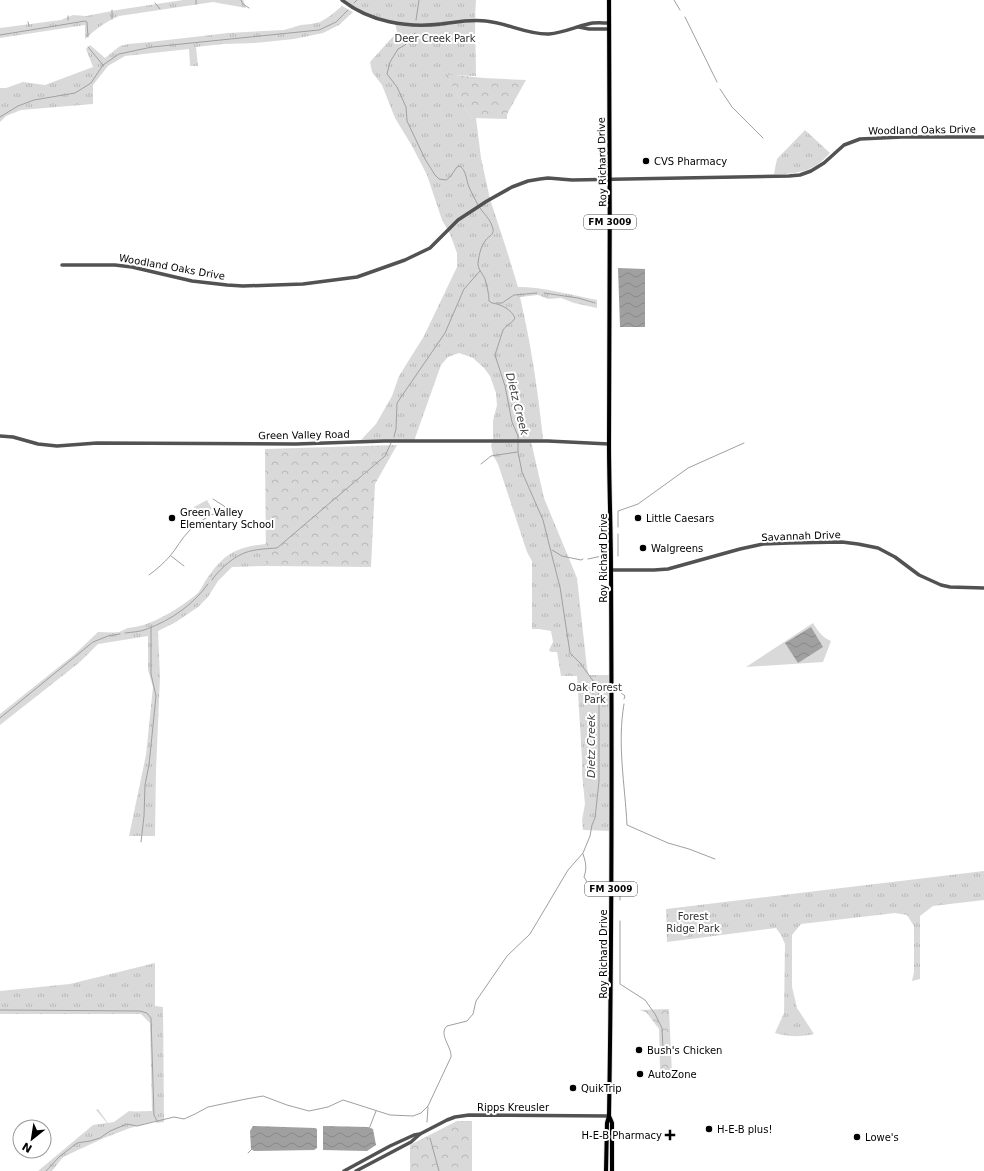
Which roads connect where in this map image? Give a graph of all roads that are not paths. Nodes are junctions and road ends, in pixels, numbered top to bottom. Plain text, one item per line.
1 (342, 0) edge
2 (609, 0) edge
3 (609, 23) junction
4 (579, 27) junction
5 (609, 29) junction
6 (984, 137) edge
7 (610, 179) junction
8 (62, 265) dead end
9 (0, 436) edge
10 (609, 444) junction
11 (611, 570) junction
12 (984, 588) edge
13 (609, 1116) junction
14 (420, 1134) junction
15 (344, 1171) edge
16 (356, 1171) edge
17 (606, 1171) edge
18 (612, 1171) edge

1 - 4 street
2 - 3 main road, Roy Richard Drive / FM 3009
3 - 4 street
3 - 5 main road, Roy Richard Drive / FM 3009
4 - 5 street
5 - 7 main road, Roy Richard Drive / FM 3009
6 - 7 street, Woodland Oaks Drive
7 - 8 street, Woodland Oaks Drive
7 - 10 main road, Roy Richard Drive / FM 3009
9 - 10 street, Green Valley Road
10 - 11 main road, Roy Richard Drive / FM 3009
11 - 12 street, Savannah Drive
11 - 13 main road, Roy Richard Drive / FM 3009
13 - 14 street, Ripps Kreusler
13 - 17 main road, Roy Richard Drive / FM 3009
13 - 18 main road, Roy Richard Drive / FM 3009
14 - 15 street, Ripps Kreusler
14 - 16 street, Ripps Kreusler

